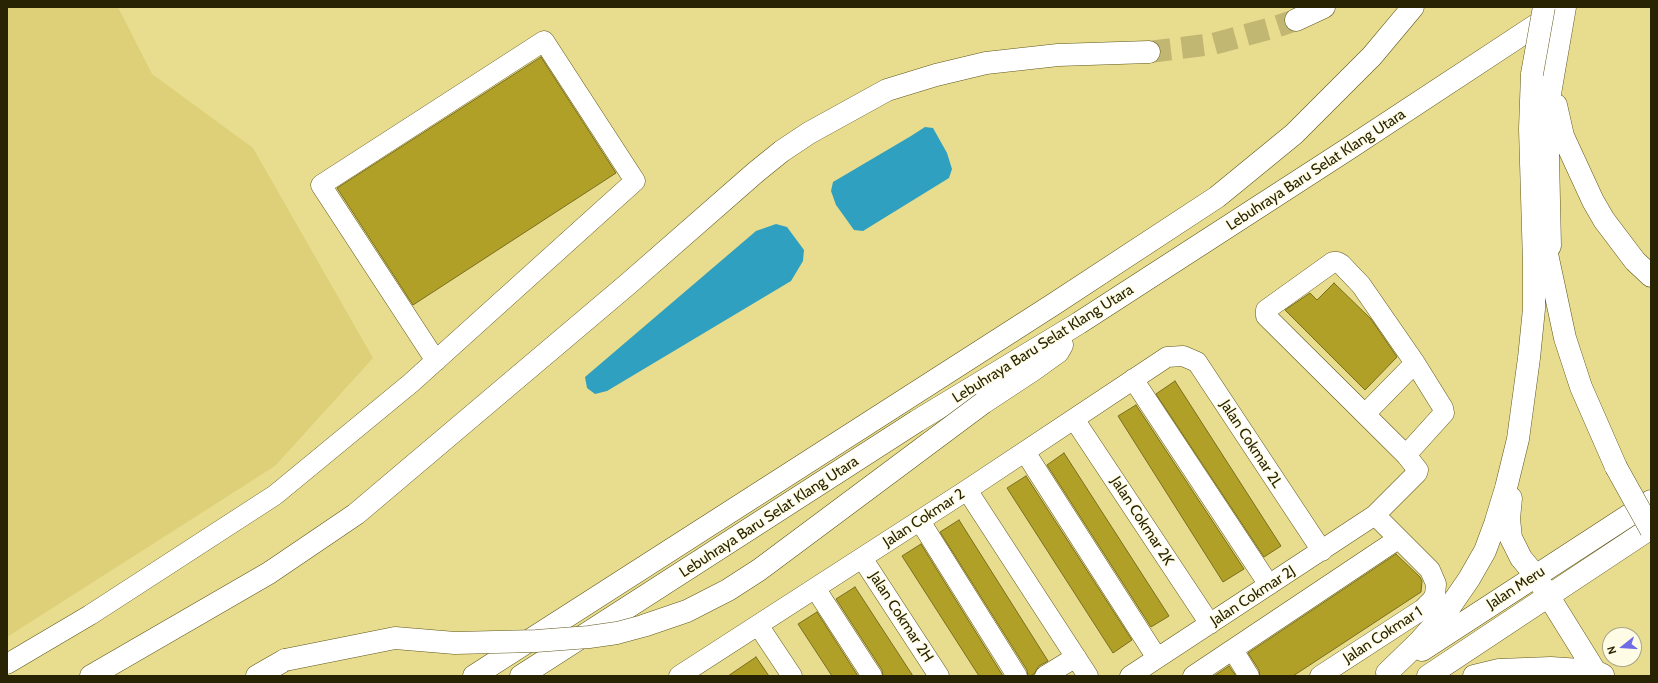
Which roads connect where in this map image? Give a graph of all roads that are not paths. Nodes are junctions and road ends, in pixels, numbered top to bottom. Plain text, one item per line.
1 (1324, 7) edge
2 (1413, 7) edge
3 (1544, 7) edge
4 (1564, 7) edge
5 (1296, 20) tunnel mouth
6 (1149, 52) tunnel mouth
7 (1545, 79) junction
8 (1530, 129) junction
9 (1651, 276) edge
10 (1551, 277) junction
11 (1078, 323) junction
12 (1167, 357) joint
13 (436, 361) junction
14 (1415, 363) junction
15 (1134, 379) junction
16 (1365, 414) junction
17 (1074, 419) junction
18 (1518, 439) junction
19 (1025, 452) junction
20 (1406, 455) junction
21 (967, 490) junction
22 (1651, 501) edge
23 (1375, 515) junction
24 (920, 521) junction
25 (1651, 529) edge
26 (1398, 539) junction
27 (1322, 551) junction
28 (862, 558) junction
29 (1536, 576) junction
30 (1269, 585) junction
31 (815, 588) junction
32 (1548, 596) junction
33 (1210, 624) junction
34 (758, 625) junction
35 (1233, 650) junction
36 (1076, 657) junction
37 (1158, 658) junction
38 (7, 664) edge
39 (1598, 674) edge
40 (1384, 675) edge
41 (91, 676) edge
42 (257, 676) edge
43 (474, 676) edge
44 (521, 676) edge
45 (679, 676) edge
46 (792, 676) edge
47 (872, 676) edge
48 (940, 676) edge
49 (1017, 676) edge
50 (1045, 676) edge
51 (1088, 676) edge
52 (1130, 676) edge
53 (1193, 676) edge
54 (1249, 676) edge
55 (1320, 676) edge
56 (1428, 676) edge
57 (1474, 676) edge

1 - 5 highway
2 - 43 highway, Lebuhraya Baru Selat Klang Utara
3 - 7 highway, bridge
4 - 7 highway
4 - 11 highway, Lebuhraya Baru Selat Klang Utara
6 - 41 highway
7 - 8 highway
7 - 9 highway
7 - 10 highway
8 - 10 highway
8 - 18 highway
10 - 25 highway, bridge
11 - 42 highway, bridge
11 - 44 highway, Lebuhraya Baru Selat Klang Utara
12 - 15 street, Jalan Cokmar 2
12 - 27 street, Jalan Cokmar 2L
13 - 13 street
13 - 38 street
14 - 16 street
14 - 16 street
14 - 20 street
15 - 17 street, Jalan Cokmar 2
15 - 30 street
16 - 20 street
17 - 19 street, Jalan Cokmar 2
17 - 33 street, Jalan Cokmar 2K
18 - 29 highway
18 - 40 highway
19 - 21 street, Jalan Cokmar 2
19 - 37 street
20 - 23 street, Jalan Cokmar 2J
21 - 24 street, Jalan Cokmar 2
21 - 36 street
22 - 29 highway, Jalan Meru
23 - 26 street, Jalan Cokmar 1
23 - 27 street, Jalan Cokmar 2J
24 - 28 street, Jalan Cokmar 2
24 - 49 street
25 - 32 highway, Jalan Meru
26 - 35 street
26 - 55 street, Jalan Cokmar 1
27 - 30 street, Jalan Cokmar 2J
28 - 31 street, Jalan Cokmar 2
28 - 48 street, Jalan Cokmar 2H
29 - 32 highway
29 - 40 highway, Jalan Meru
30 - 33 street, Jalan Cokmar 2J
31 - 34 street, Jalan Cokmar 2
31 - 47 street
32 - 39 highway
32 - 56 highway, Jalan Meru
33 - 37 street, Jalan Cokmar 2J
34 - 45 street, Jalan Cokmar 2
34 - 46 street
35 - 53 street
35 - 54 street
36 - 50 street
36 - 51 street
37 - 52 street, Jalan Cokmar 2J
39 - 57 highway

